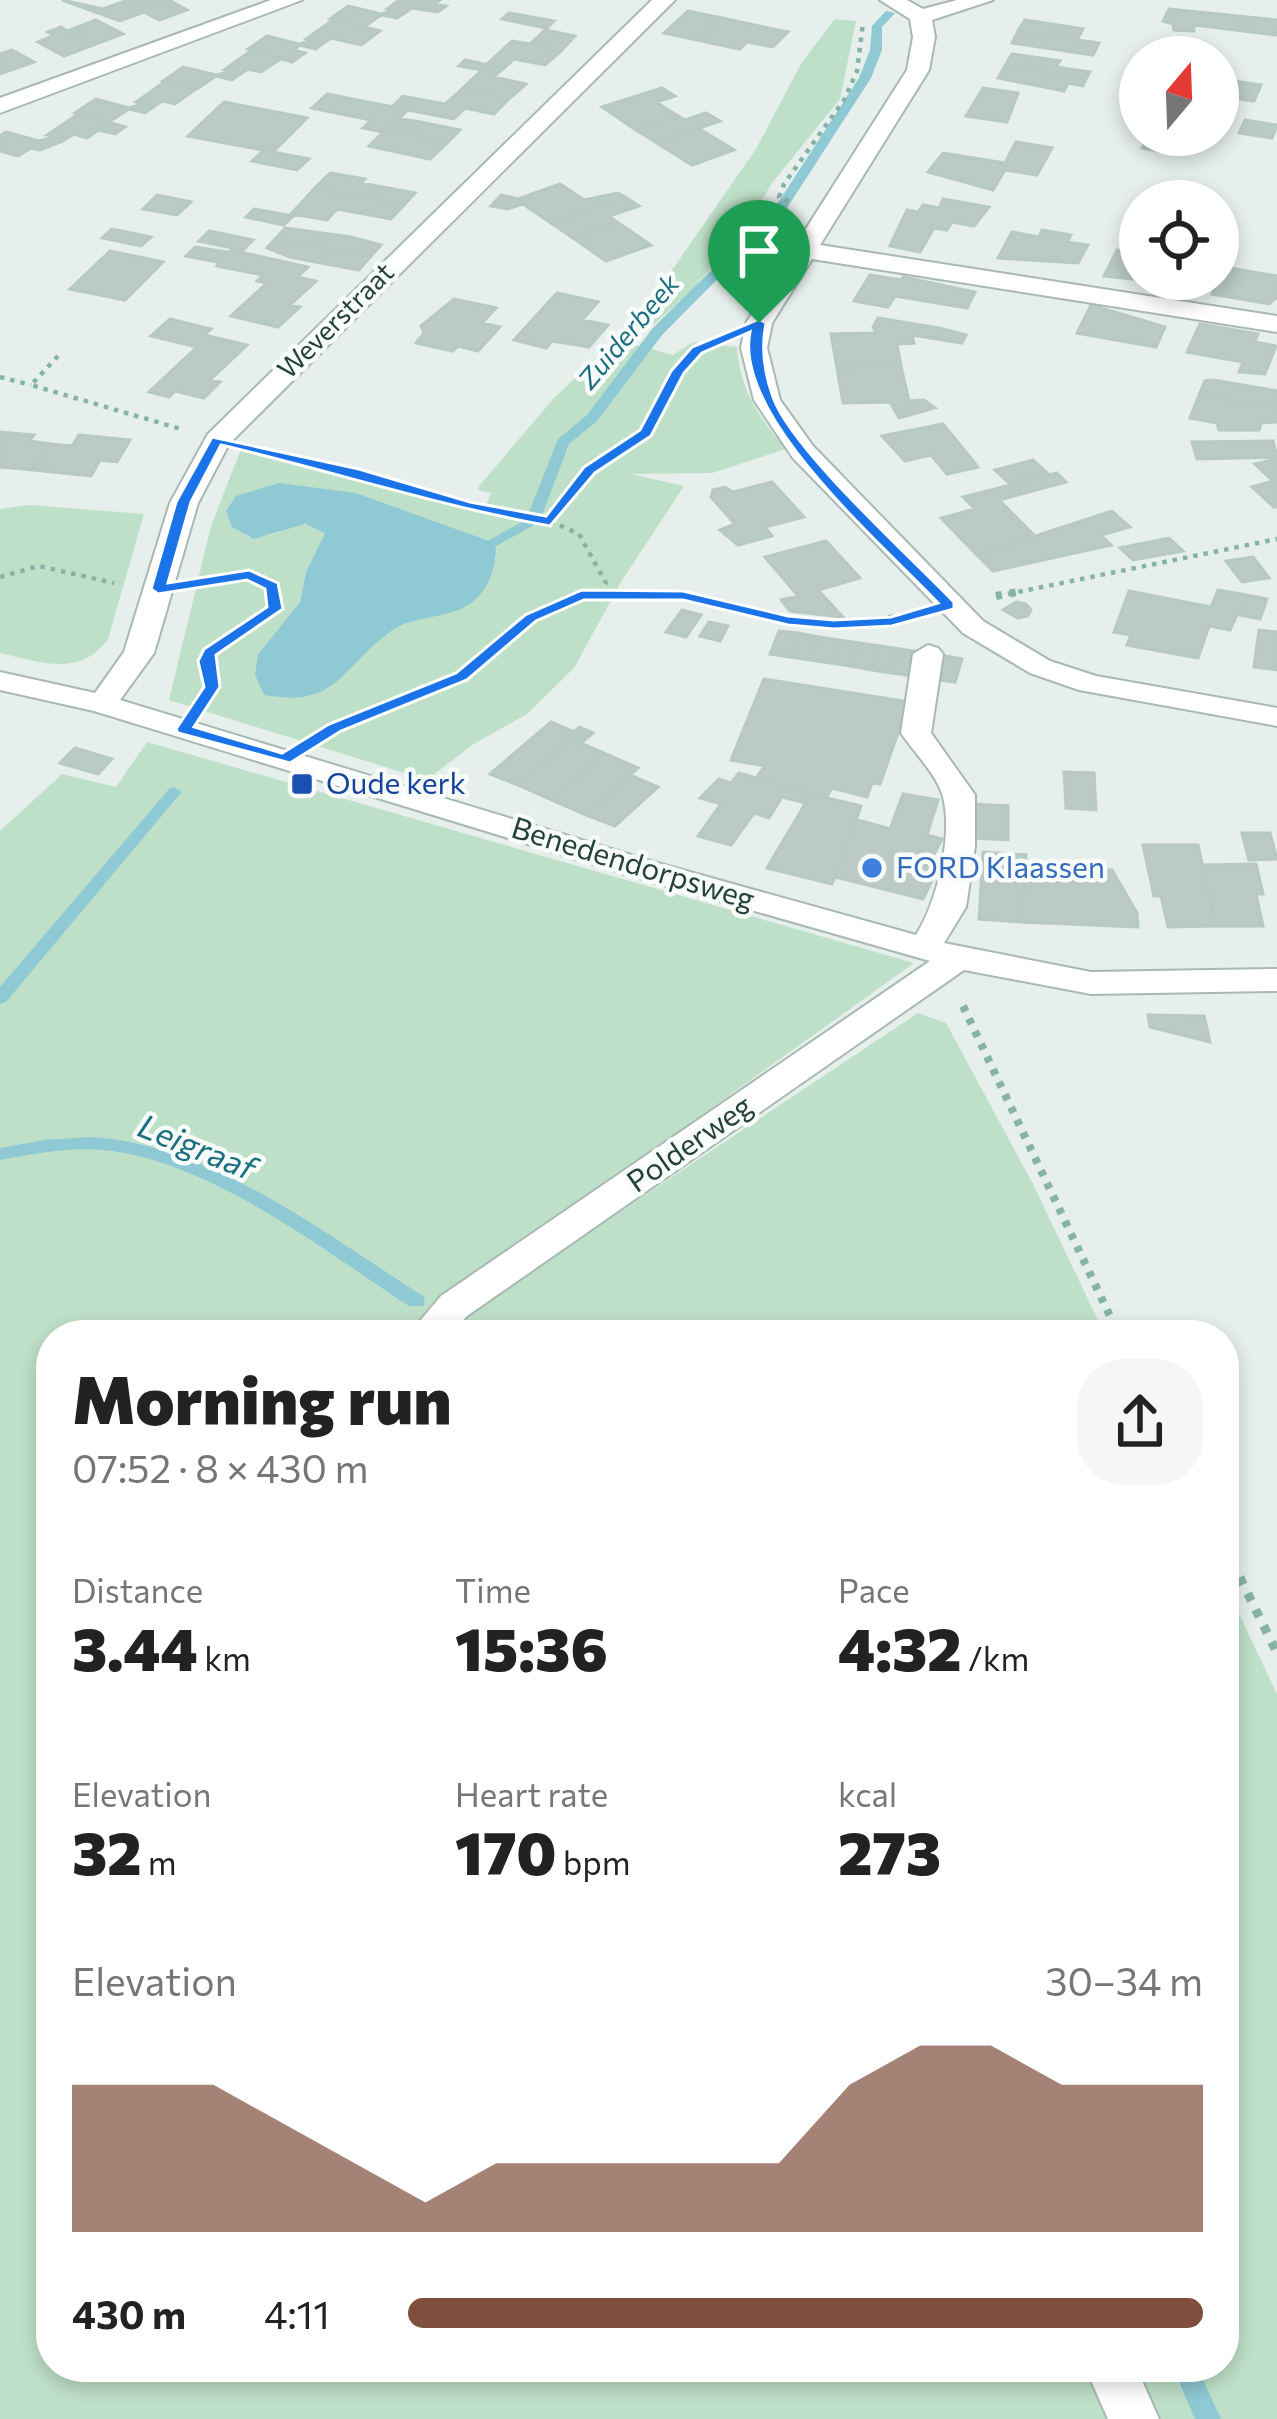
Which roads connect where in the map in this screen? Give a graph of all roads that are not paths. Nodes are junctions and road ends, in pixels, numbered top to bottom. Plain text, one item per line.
1 (291, 0) edge
2 (664, 0) edge
3 (891, 0) edge
4 (982, 0) edge
5 (260, 4) edge
6 (920, 16) junction
7 (0, 106) edge
8 (803, 250) junction
9 (1277, 324) edge
10 (928, 654) dead end
11 (0, 681) edge
12 (102, 704) junction
13 (1277, 717) edge
14 (924, 949) junction
15 (958, 958) junction
16 (1277, 980) edge
17 (441, 1320) edge
18 (1117, 2382) edge
19 (1135, 2419) edge

1 - 5 street
2 - 12 street, Weverstraat
3 - 6 street
4 - 6 street
5 - 7 street
6 - 8 street
8 - 9 street
8 - 13 street
10 - 14 street
11 - 12 street, Benedendorpsweg
12 - 14 street, Benedendorpsweg
14 - 15 street, Benedendorpsweg
15 - 16 street, Benedendorpsweg
15 - 17 street, Polderweg
18 - 19 street

